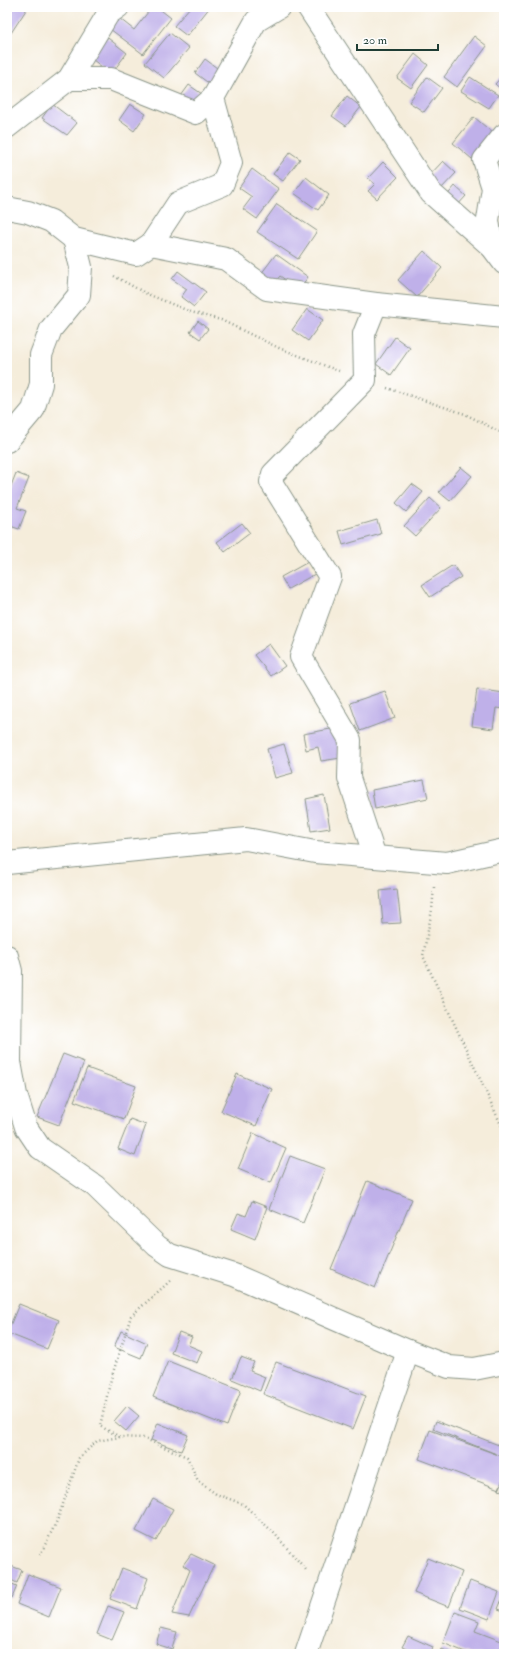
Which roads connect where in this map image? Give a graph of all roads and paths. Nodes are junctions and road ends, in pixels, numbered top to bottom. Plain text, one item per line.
1 (118, 7) edge
2 (279, 7) edge
3 (308, 7) edge
4 (69, 79) junction
5 (213, 98) junction
6 (7, 127) edge
7 (504, 135) edge
8 (7, 208) edge
9 (74, 239) junction
10 (151, 244) junction
11 (498, 255) edge
12 (108, 273) dead end
13 (376, 304) junction
14 (504, 317) edge
15 (365, 380) junction
16 (504, 434) edge
17 (7, 442) edge
18 (504, 850) edge
19 (376, 858) junction
20 (411, 860) junction
21 (7, 863) edge
22 (7, 956) edge
23 (504, 1131) edge
24 (192, 1262) junction
25 (408, 1351) junction
26 (504, 1363) edge
27 (120, 1437) junction
28 (40, 1555) dead end
29 (309, 1573) dead end
30 (306, 1654) edge

1 - 4 street
2 - 5 street
3 - 11 street
4 - 5 street
4 - 6 street
5 - 10 street
7 - 11 street
8 - 9 street
9 - 10 street
9 - 17 street
10 - 13 street
12 - 15 path
13 - 14 street
13 - 15 street
15 - 16 path
15 - 19 street
18 - 20 street
19 - 20 street
19 - 21 street
20 - 23 path
22 - 24 street
24 - 25 street
24 - 27 path
25 - 26 street
25 - 30 street
27 - 28 path
27 - 29 path

